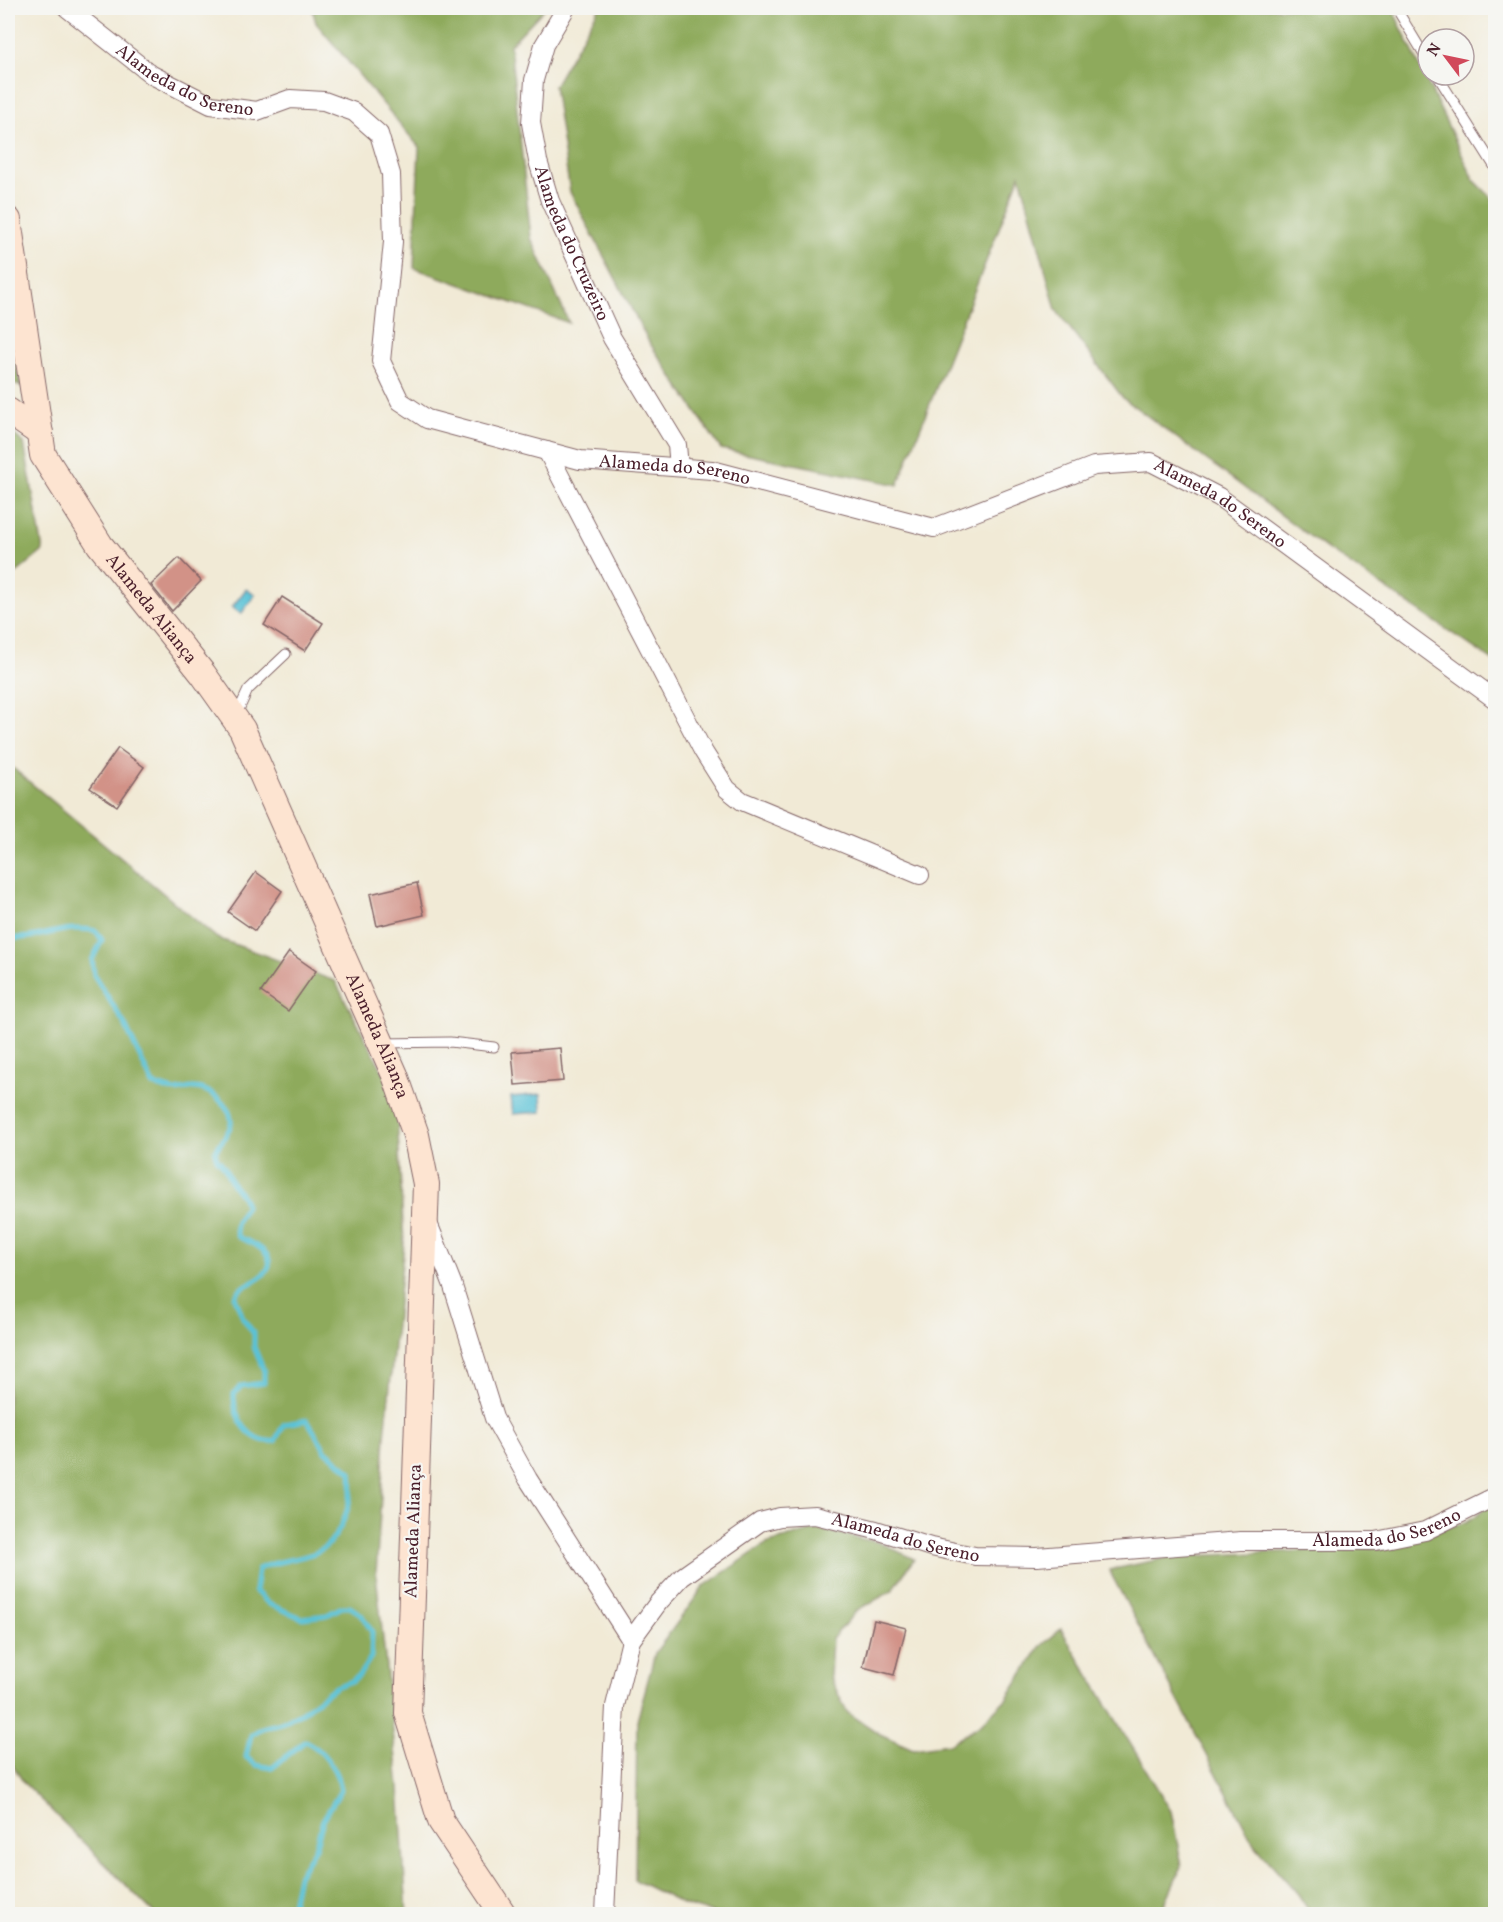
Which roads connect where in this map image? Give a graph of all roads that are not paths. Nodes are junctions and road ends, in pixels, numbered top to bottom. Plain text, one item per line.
1 (67, 8) edge
2 (566, 8) edge
3 (1396, 8) edge
4 (1416, 41) edge
5 (1445, 87) edge
6 (1496, 169) edge
7 (8, 220) edge
8 (8, 411) edge
9 (40, 433) junction
10 (547, 451) junction
11 (679, 467) junction
12 (286, 654) dead end
13 (1496, 700) edge
14 (234, 718) junction
15 (920, 875) dead end
16 (381, 1043) junction
17 (494, 1047) dead end
18 (425, 1216) junction
19 (1496, 1496) edge
20 (631, 1640) junction
21 (503, 1914) edge
22 (605, 1914) edge

1 - 10 street, Alameda do Sereno
2 - 11 street, Alameda do Cruzeiro
3 - 4 lane
5 - 6 lane
7 - 9 street, Alameda Aliança
8 - 9 street
9 - 14 street, Alameda Aliança
10 - 11 street, Alameda do Sereno
10 - 15 street
11 - 13 street, Alameda do Sereno
12 - 14 lane
14 - 16 street, Alameda Aliança
16 - 17 lane
16 - 18 street, Alameda Aliança
18 - 20 street
18 - 21 street, Alameda Aliança
19 - 20 street, Alameda do Sereno
20 - 22 street, Alameda do Sereno

